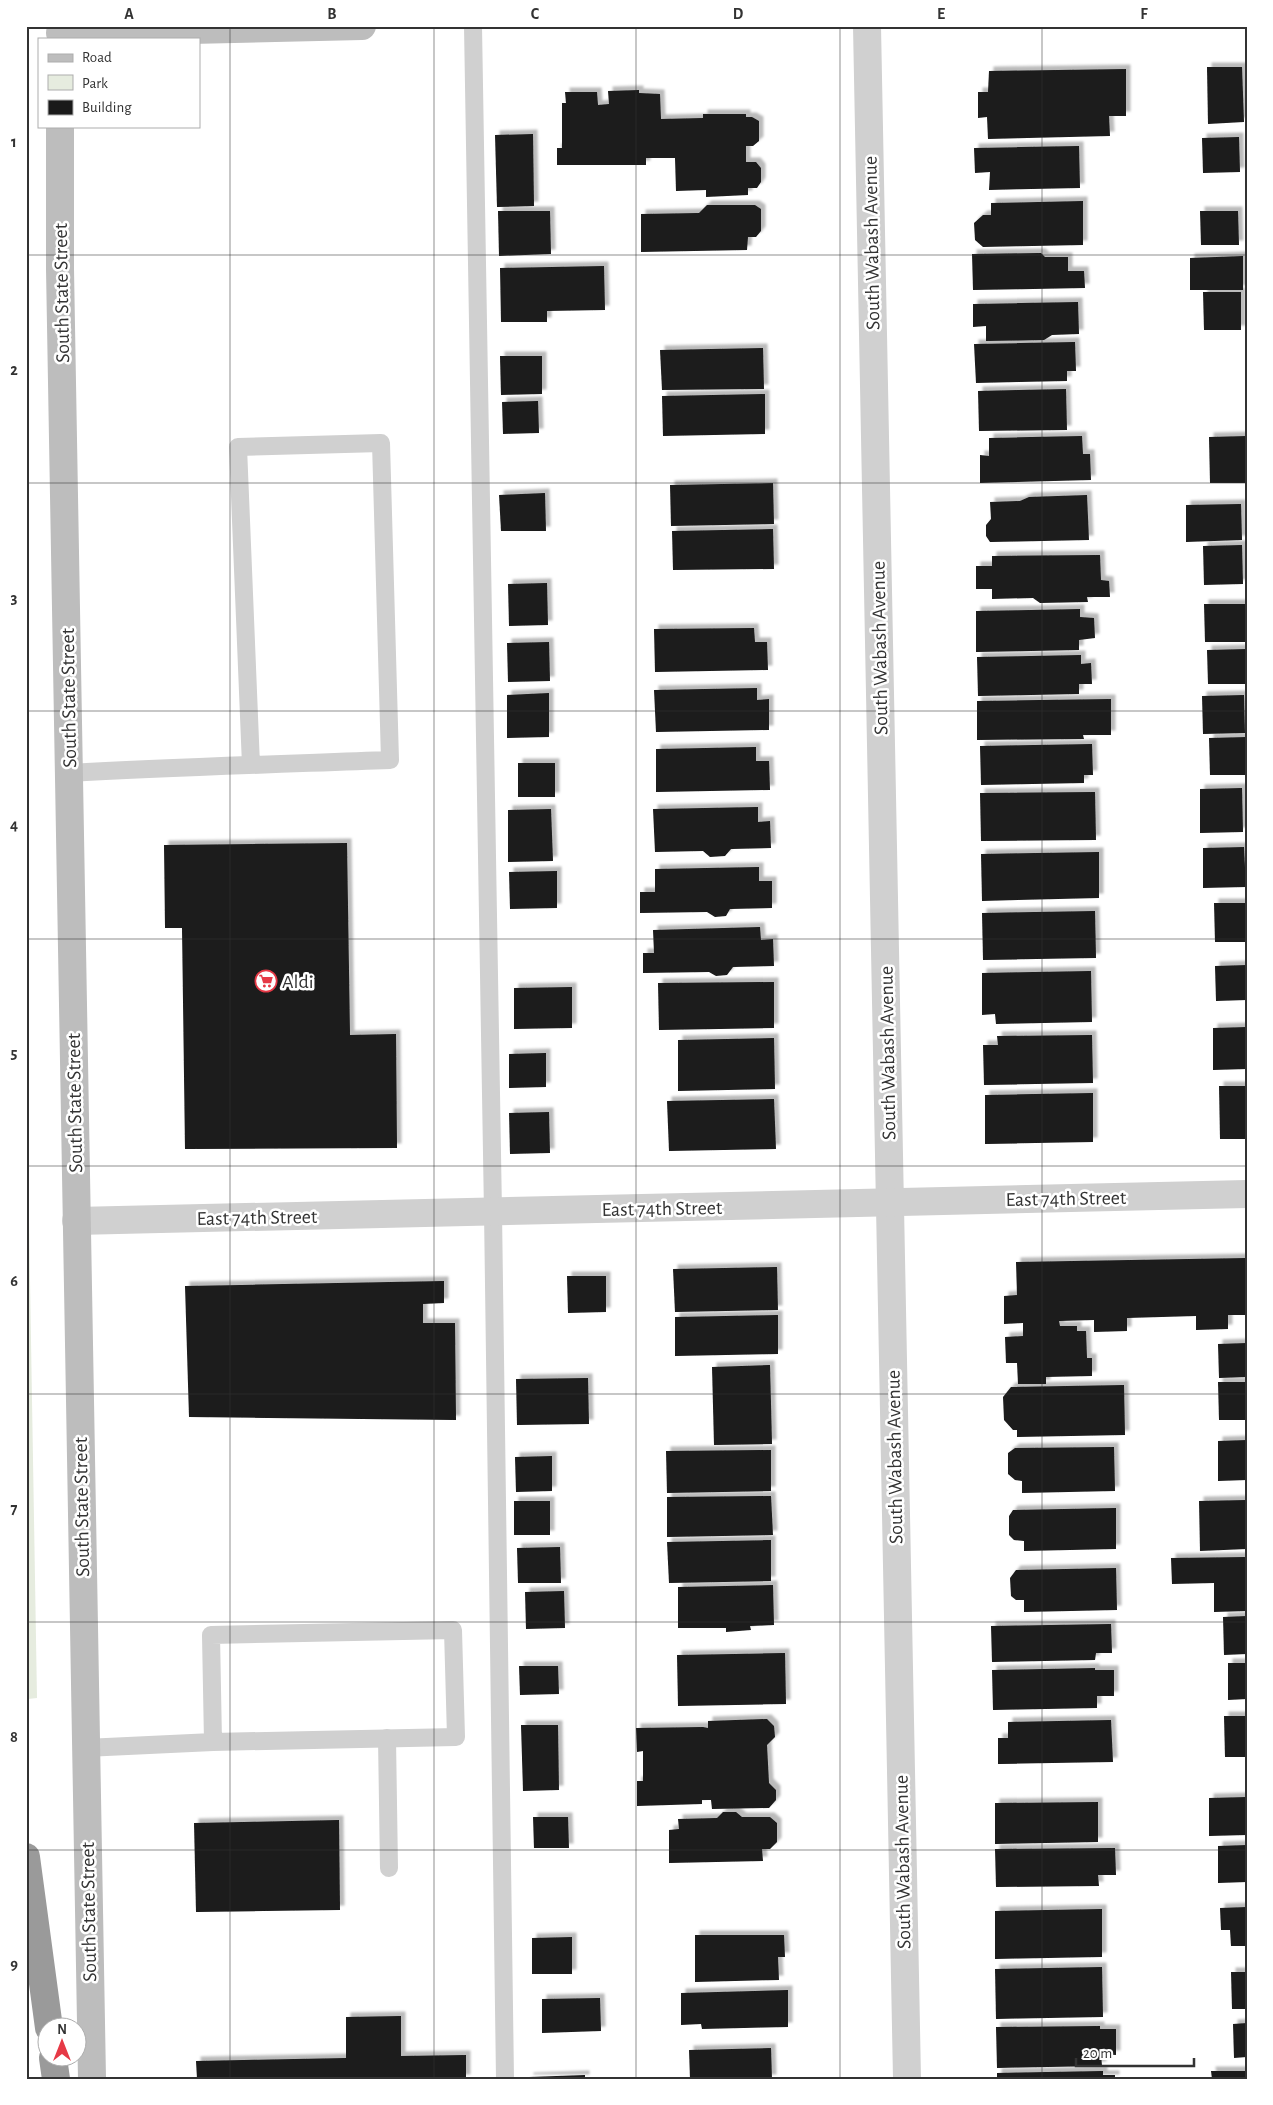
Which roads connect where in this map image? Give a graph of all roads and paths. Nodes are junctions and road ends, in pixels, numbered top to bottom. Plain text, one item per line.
1 (362, 26) edge
2 (473, 26) edge
3 (867, 26) edge
4 (60, 33) edge
5 (60, 128) edge
6 (251, 765) junction
7 (69, 773) junction
8 (1247, 1194) edge
9 (890, 1202) junction
10 (493, 1212) junction
11 (76, 1221) junction
12 (388, 1738) junction
13 (213, 1742) junction
14 (85, 1748) junction
15 (26, 1857) edge
16 (390, 1868) dead end
17 (48, 2018) edge
18 (92, 2079) edge
19 (505, 2079) edge
20 (906, 2079) edge

1 - 4 main road
2 - 10 lane
3 - 9 street, South Wabash Avenue
5 - 7 main road, South State Street
6 - 6 lane
6 - 7 lane
7 - 11 main road, South State Street
8 - 9 street, East 74th Street
9 - 10 street, East 74th Street
9 - 20 street, South Wabash Avenue
10 - 11 street, East 74th Street
10 - 19 lane
11 - 14 main road, South State Street
12 - 13 lane
12 - 13 lane
12 - 16 lane
13 - 14 lane
14 - 18 main road, South State Street
15 - 17 highway

